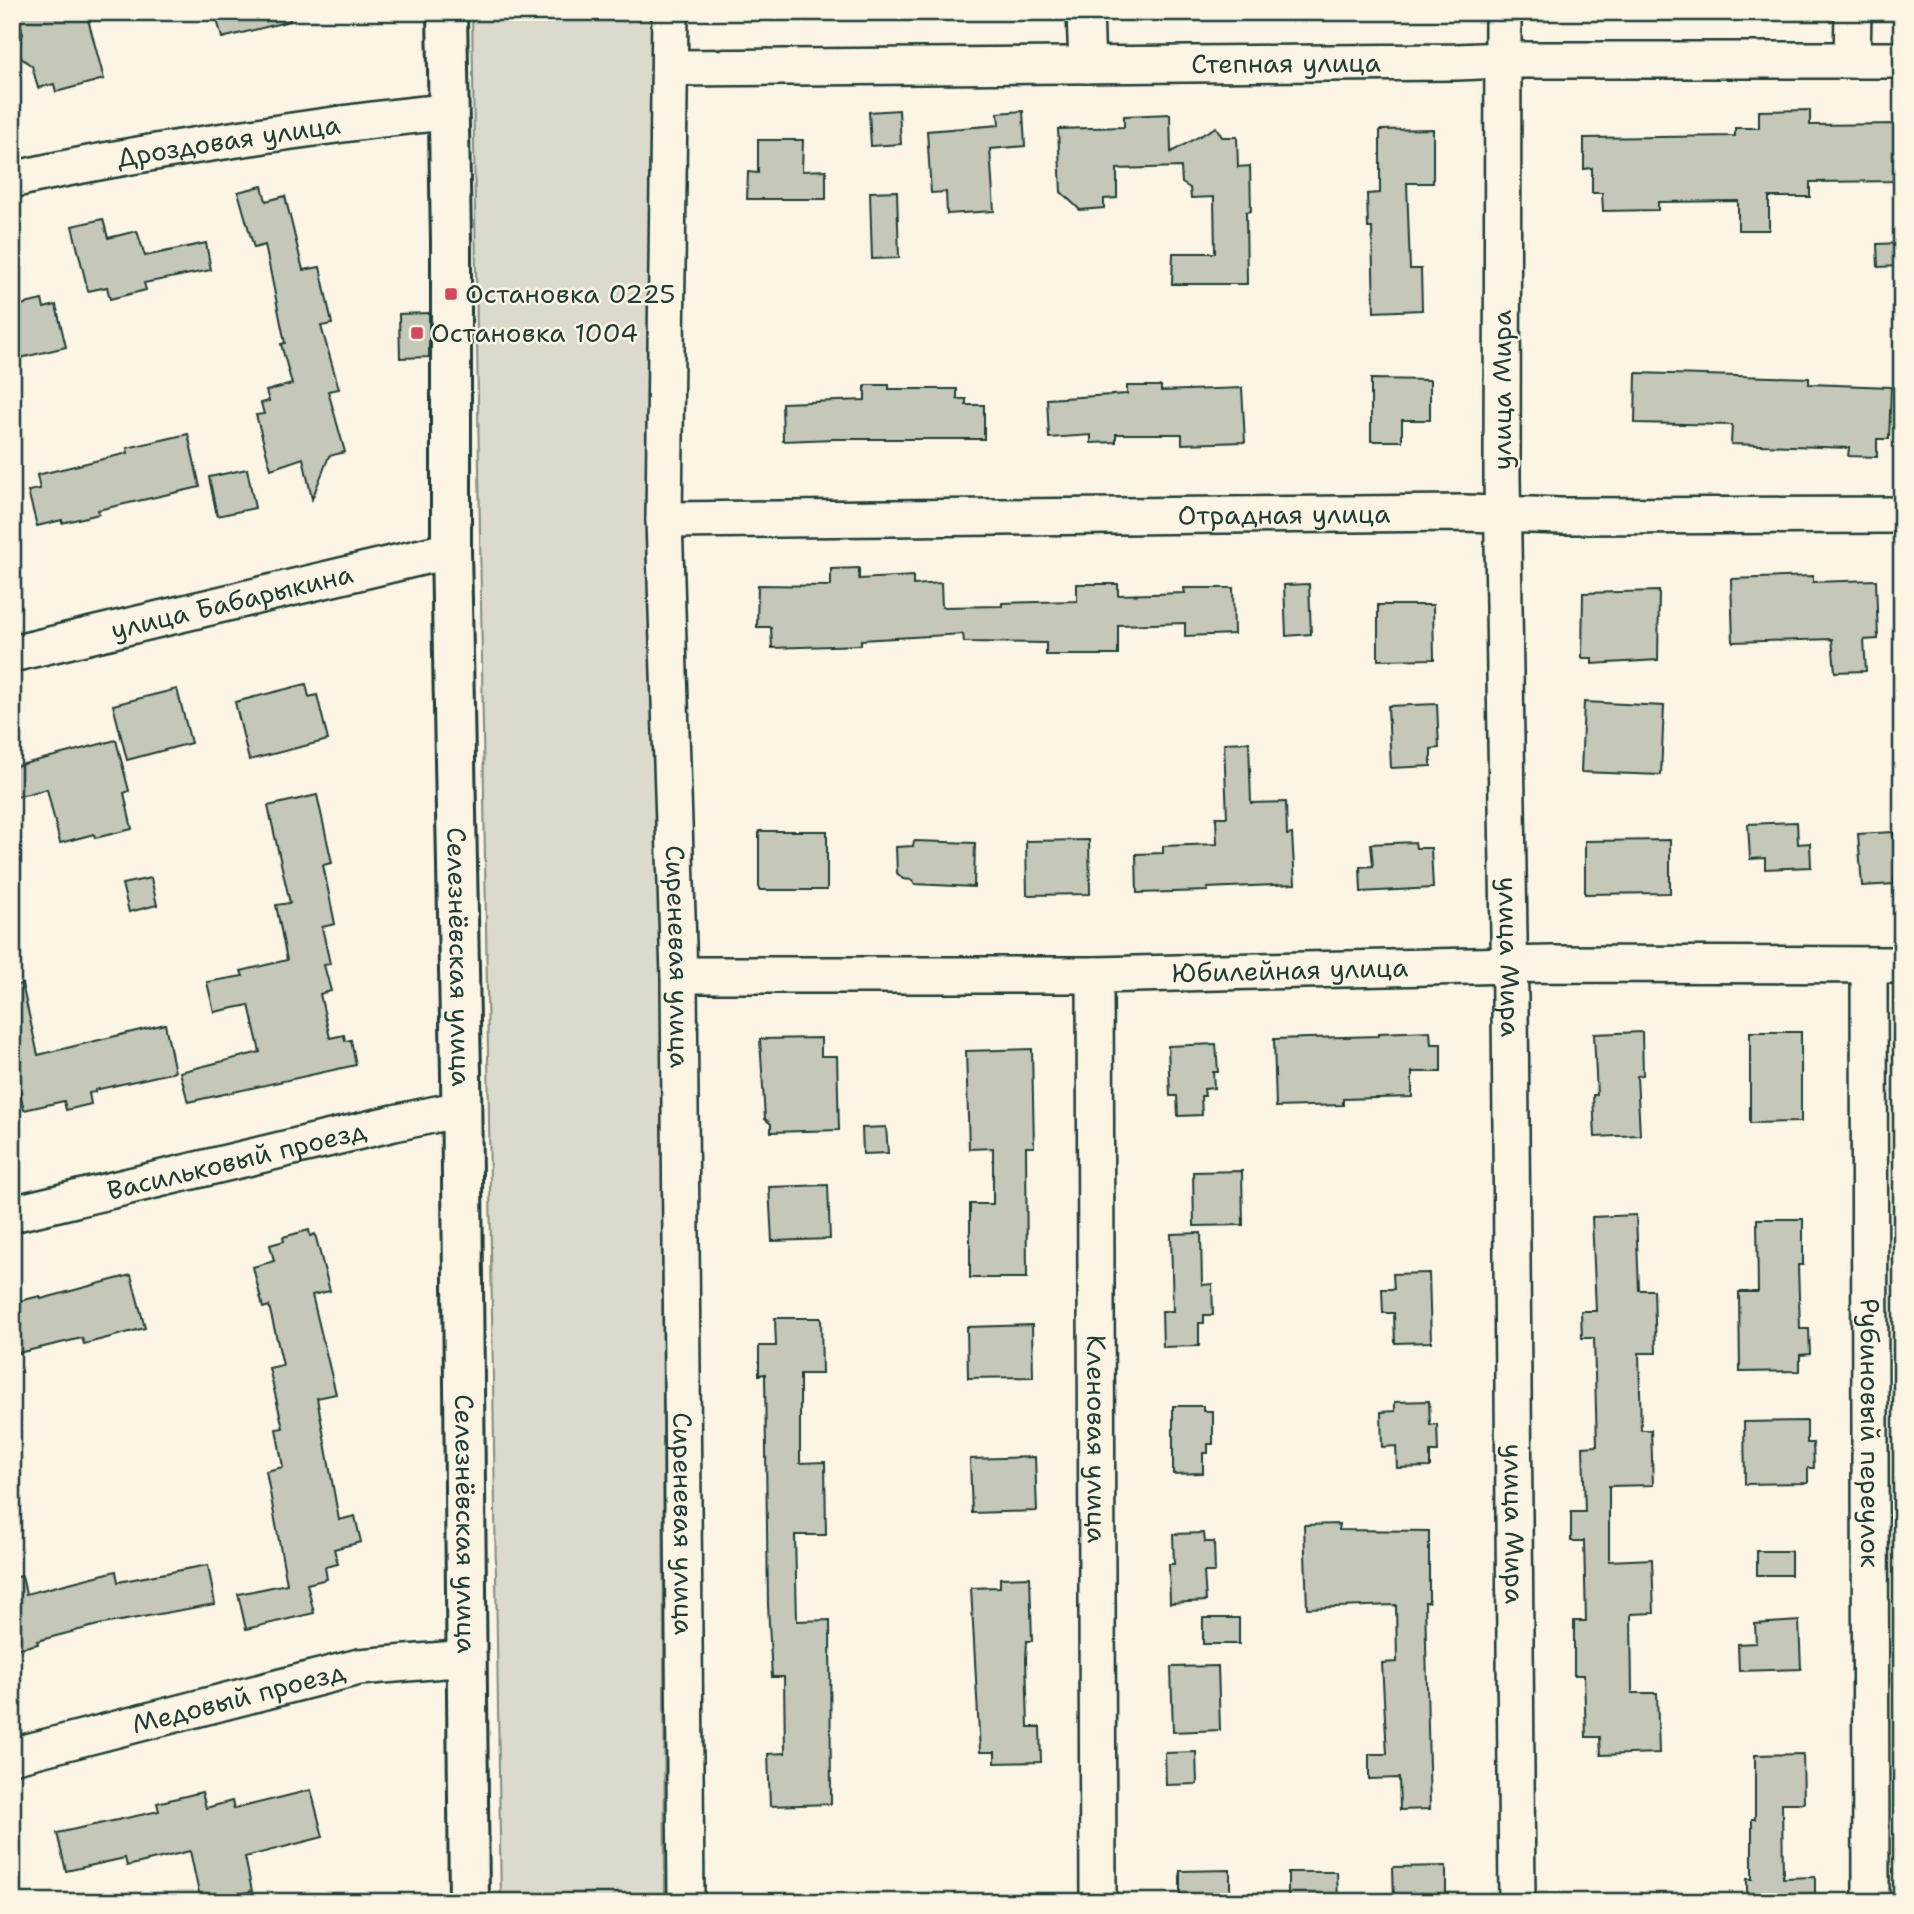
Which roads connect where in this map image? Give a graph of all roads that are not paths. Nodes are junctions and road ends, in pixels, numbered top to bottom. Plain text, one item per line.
1 (447, 12) edge
2 (670, 12) edge
3 (1085, 12) edge
4 (1503, 12) edge
5 (1853, 12) edge
6 (1503, 60) junction
7 (1852, 60) junction
8 (1902, 60) edge
9 (1087, 65) junction
10 (670, 68) junction
11 (448, 112) junction
12 (12, 180) edge
13 (1502, 514) junction
14 (1902, 515) edge
15 (664, 520) junction
16 (451, 550) junction
17 (12, 654) edge
18 (1509, 965) junction
19 (1885, 965) edge
20 (678, 975) junction
21 (1095, 975) junction
22 (461, 1109) junction
23 (12, 1214) edge
24 (468, 1658) junction
25 (12, 1756) edge
26 (469, 1902) edge
27 (686, 1902) edge
28 (1098, 1902) edge
29 (1517, 1902) edge
30 (1871, 1902) edge

1 - 11 street, Селезнёвская улица
2 - 10 street, Сиреневая улица
3 - 9 street
4 - 6 street, улица Мира
5 - 7 street
6 - 7 street, Степная улица
6 - 9 street, Степная улица
6 - 13 street, улица Мира
7 - 8 street, Степная улица
9 - 10 street, Степная улица
10 - 15 street, Сиреневая улица
11 - 12 street, Дроздовая улица
11 - 16 street, Селезнёвская улица
13 - 14 street, Отрадная улица
13 - 15 street, Отрадная улица
13 - 18 street, улица Мира
15 - 20 street, Сиреневая улица
16 - 17 street, улица Бабарыкина
16 - 22 street, Селезнёвская улица
18 - 19 street, Юбилейная улица
18 - 21 street, Юбилейная улица
18 - 29 street, улица Мира
19 - 30 street, Рубиновый переулок
20 - 21 street, Юбилейная улица
20 - 27 street, Сиреневая улица
21 - 28 street, Кленовая улица
22 - 23 street, Васильковый проезд
22 - 24 street, Селезнёвская улица
24 - 25 street, Медовый проезд
24 - 26 street, Селезнёвская улица

